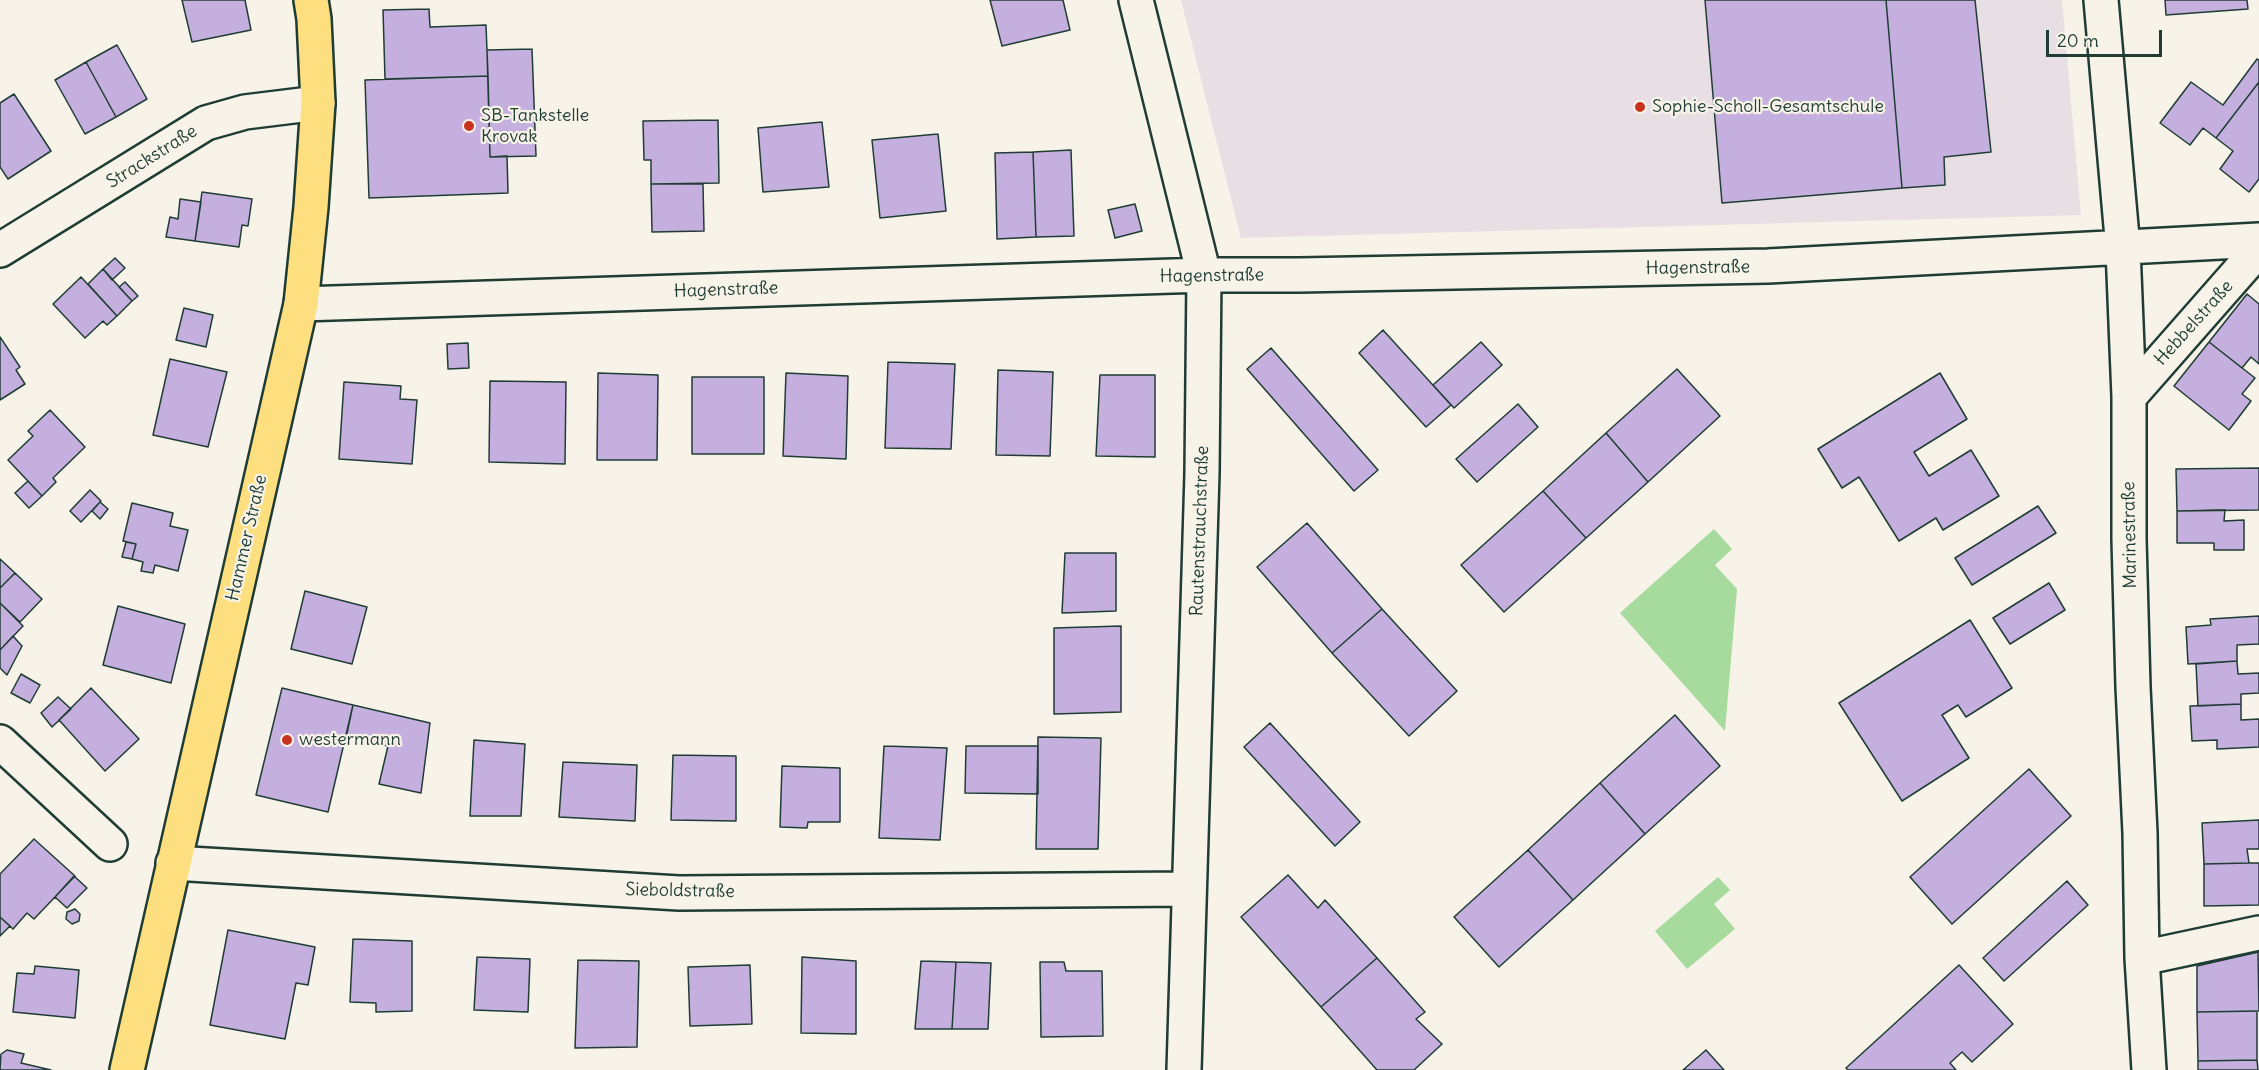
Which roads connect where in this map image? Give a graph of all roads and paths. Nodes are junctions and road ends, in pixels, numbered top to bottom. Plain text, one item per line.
1 (311, 0) edge
2 (1136, 0) edge
3 (2101, 0) edge
4 (318, 103) junction
5 (2259, 240) edge
6 (2123, 249) junction
7 (2259, 249) edge
8 (0, 250) edge
9 (1204, 275) junction
10 (301, 304) junction
11 (2129, 397) junction
12 (0, 742) edge
13 (110, 844) dead end
14 (173, 863) junction
15 (1188, 889) junction
16 (2259, 933) edge
17 (2142, 958) junction
18 (127, 1070) edge
19 (1184, 1070) edge
20 (2149, 1070) edge

1 - 4 main road, Hammer Straße
2 - 9 street, Rautenstrauchstraße
3 - 6 street, Marinestraße
4 - 8 street, Strackstraße
4 - 10 main road, Hammer Straße
5 - 6 street
6 - 9 street, Hagenstraße
6 - 11 street, Marinestraße
7 - 11 street, Hebbelstraße
9 - 10 street, Hagenstraße
9 - 15 street, Rautenstrauchstraße
10 - 14 main road, Hammer Straße
11 - 17 street, Marinestraße
12 - 13 street
14 - 15 street, Sieboldstraße
14 - 18 main road, Hammer Straße
15 - 19 street, Rautenstrauchstraße
16 - 17 street
17 - 20 street, Marinestraße

